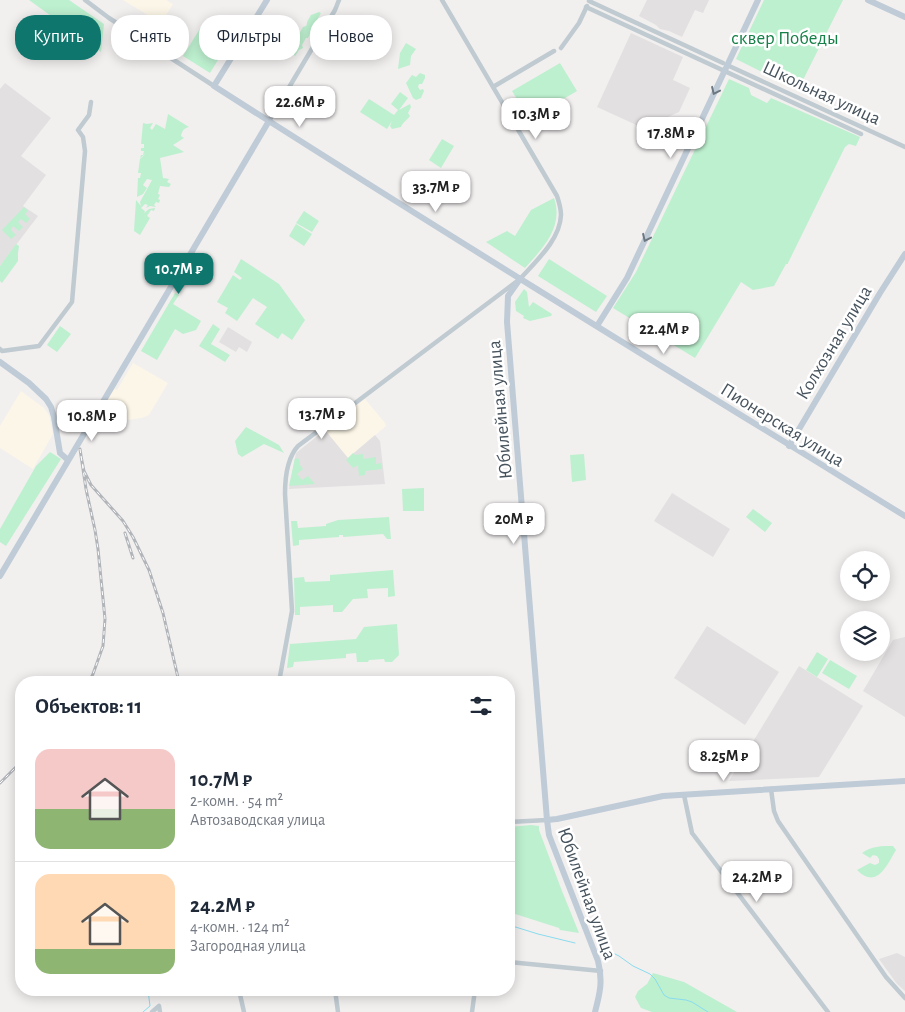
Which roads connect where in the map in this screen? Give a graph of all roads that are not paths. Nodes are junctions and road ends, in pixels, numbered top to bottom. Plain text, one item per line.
1 (85, 0) edge
2 (267, 0) edge
3 (339, 0) edge
4 (442, 0) edge
5 (758, 0) edge
6 (868, 0) edge
7 (590, 1) edge
8 (586, 7) junction
9 (905, 17) edge
10 (561, 48) dead end
11 (554, 51) dead end
12 (725, 66) junction
13 (214, 86) junction
14 (493, 87) junction
15 (91, 102) dead end
16 (269, 121) junction
17 (861, 134) dead end
18 (905, 147) edge
19 (905, 254) edge
20 (520, 278) junction
21 (502, 292) junction
22 (508, 296) junction
23 (596, 326) junction
24 (0, 350) edge
25 (0, 362) edge
26 (789, 446) junction
27 (68, 460) junction
28 (905, 516) edge
29 (0, 576) edge
30 (280, 676) edge
31 (905, 781) edge
32 (771, 789) junction
33 (684, 795) junction
34 (547, 820) junction
35 (515, 822) edge
36 (515, 963) edge
37 (601, 971) junction
38 (240, 996) edge
39 (336, 996) edge
40 (474, 996) edge
41 (905, 998) edge
42 (152, 1012) edge
43 (160, 1012) edge
44 (244, 1012) edge
45 (338, 1012) edge
46 (472, 1012) edge
47 (595, 1012) edge
48 (828, 1012) edge

1 - 13 street
2 - 13 street
3 - 16 street
4 - 14 street
5 - 12 street
6 - 9 street
7 - 8 street
7 - 12 street, Школьная улица
8 - 10 street
8 - 12 street, Школьная улица
11 - 14 street
12 - 17 street, Школьная улица
12 - 18 street, Школьная улица
12 -> 23 street
13 - 16 street, Пионерская улица
14 - 20 street
15 - 24 street
16 - 20 street, Пионерская улица
16 - 27 street
19 - 26 street, Колхозная улица
20 - 21 street
20 - 22 street
20 - 23 street, Пионерская улица
21 - 22 street
21 - 30 street
22 - 34 street, Юбилейная улица
23 - 26 street, Пионерская улица
25 - 27 street
26 - 28 street, Пионерская улица
27 - 29 street
31 - 32 street
32 - 33 street
32 - 41 street
33 - 34 street
33 - 48 street
34 - 35 street
34 - 37 street, Юбилейная улица
36 - 37 street
37 - 47 street, Юбилейная улица
38 - 44 street
39 - 45 street
40 - 46 street
42 - 43 street

